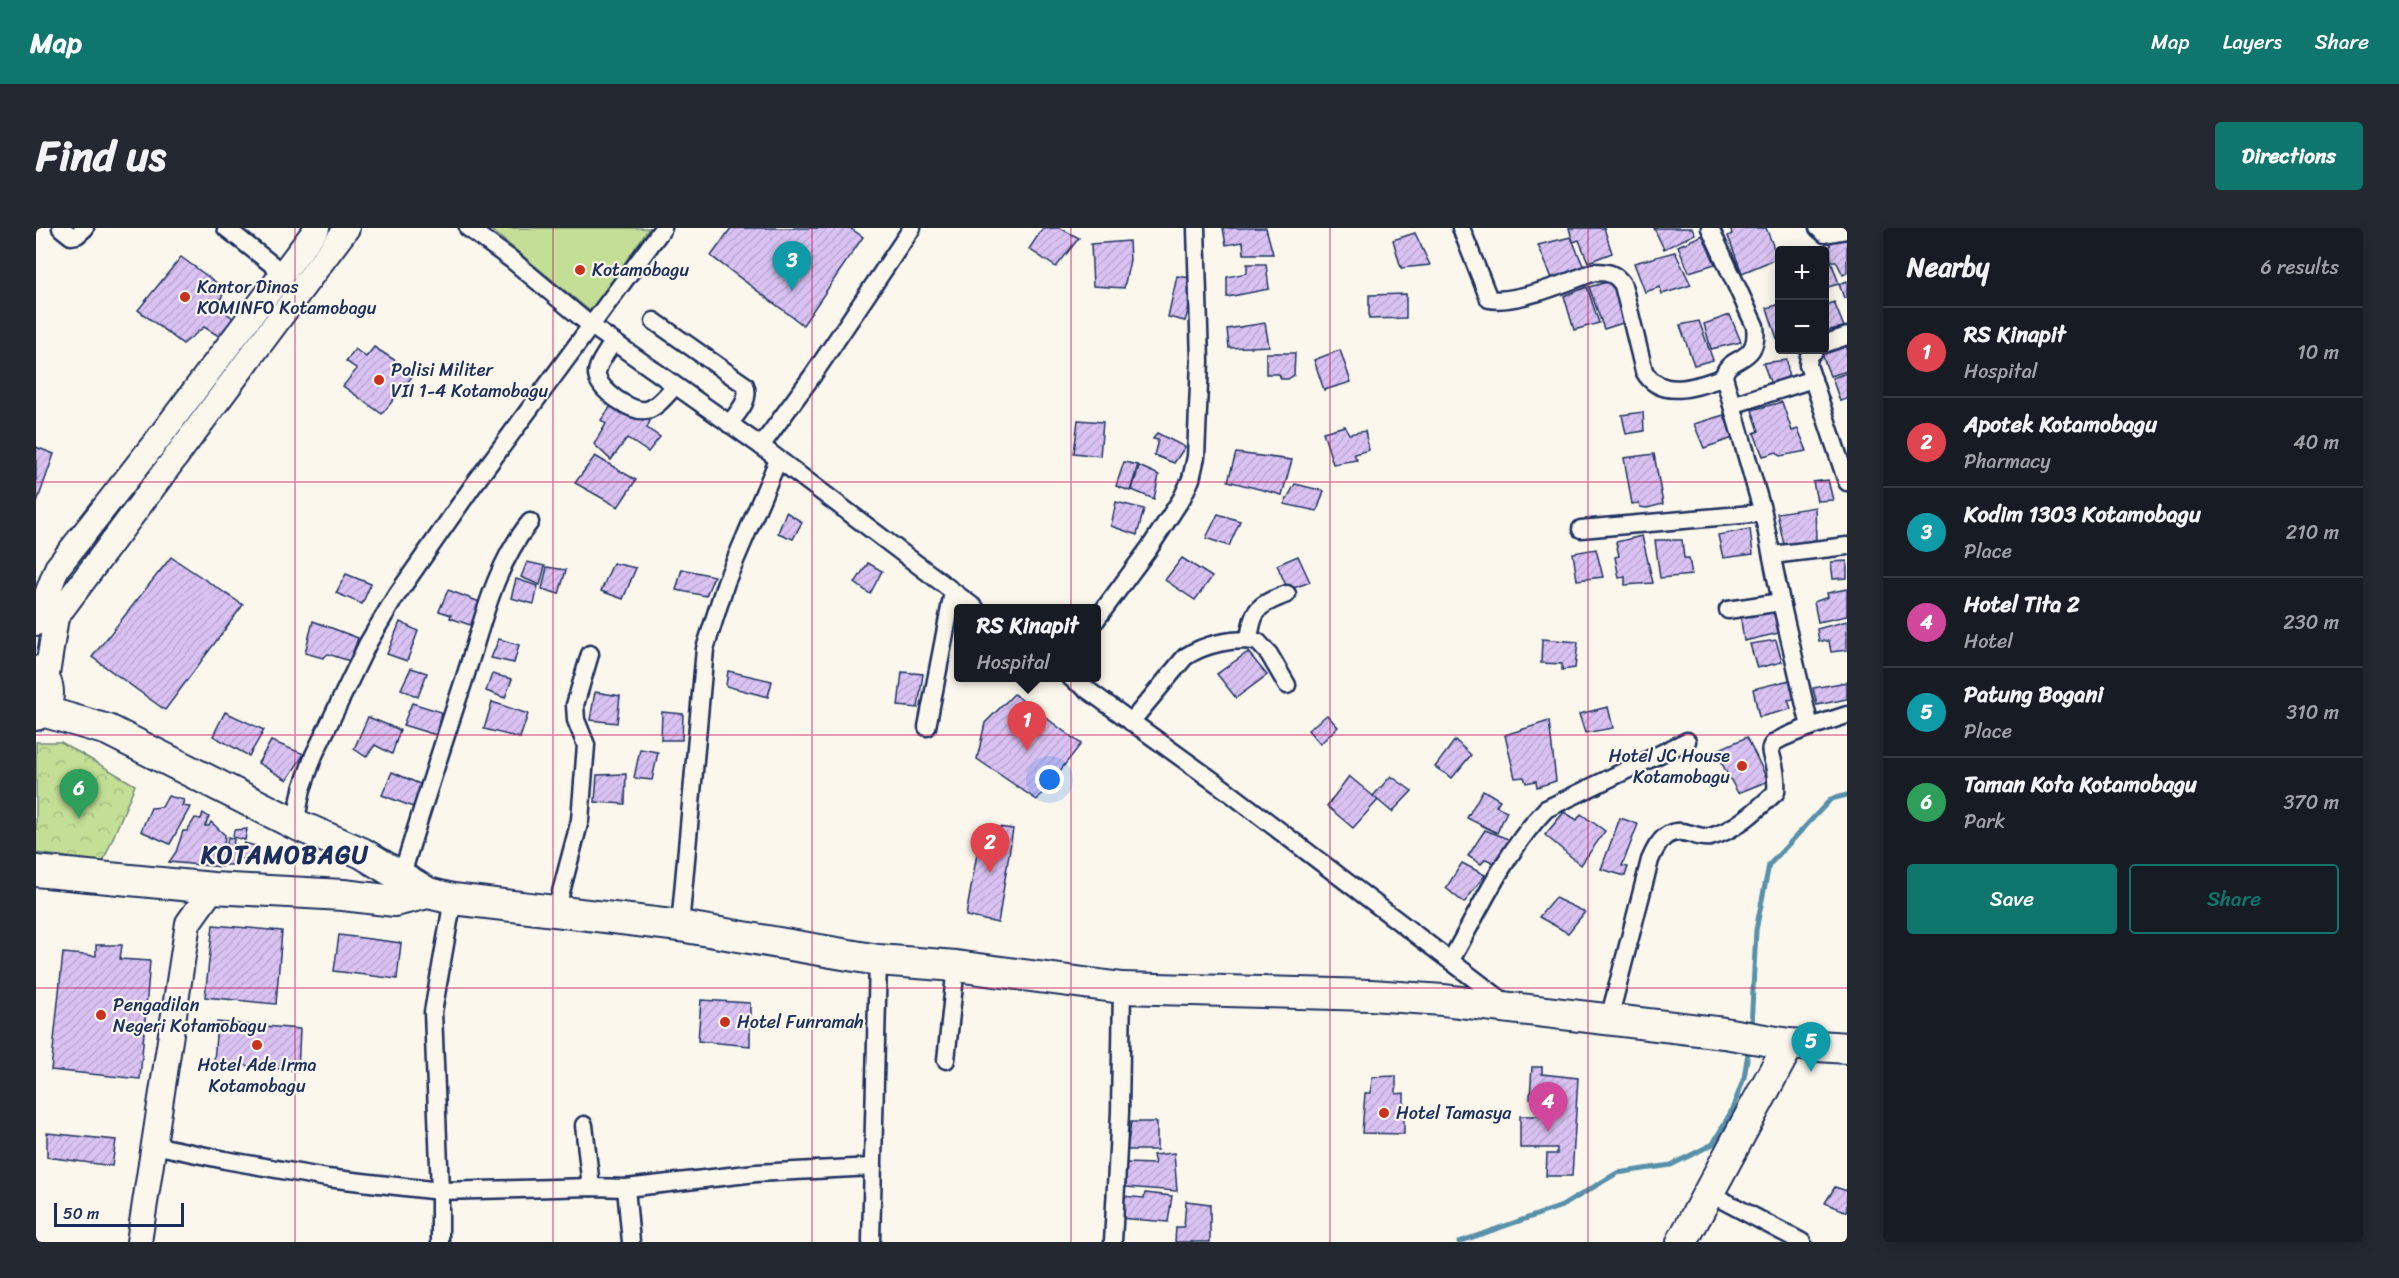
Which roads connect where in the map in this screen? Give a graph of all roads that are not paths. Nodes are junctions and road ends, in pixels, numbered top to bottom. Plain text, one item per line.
1 (61, 228) edge
2 (85, 228) edge
3 (226, 228) edge
4 (317, 228) edge
5 (347, 228) edge
6 (468, 228) edge
7 (663, 228) edge
8 (912, 228) edge
9 (1196, 228) edge
10 (1461, 228) edge
11 (1710, 228) edge
12 (1818, 228) edge
13 (1847, 230) edge
14 (284, 274) junction
15 (654, 321) dead end
16 (590, 325) junction
17 (1847, 336) edge
18 (613, 342) junction
19 (1829, 342) edge
20 (1811, 354) edge
21 (1724, 377) junction
22 (1814, 379) junction
23 (675, 386) junction
24 (1732, 405) junction
25 (729, 424) junction
26 (761, 446) junction
27 (778, 460) junction
28 (1847, 482) edge
29 (1763, 513) junction
30 (530, 522) dead end
31 (1581, 530) dead end
32 (1847, 546) edge
33 (1772, 555) junction
34 (953, 592) junction
35 (1287, 594) dead end
36 (1781, 602) junction
37 (969, 604) edge
38 (1728, 610) dead end
39 (1101, 613) edge
40 (36, 624) edge
41 (1249, 639) junction
42 (590, 654) dead end
43 (41, 676) edge
44 (1076, 682) edge
45 (1287, 686) dead end
46 (39, 713) edge
47 (1847, 715) edge
48 (1131, 722) junction
49 (927, 727) dead end
50 (1810, 727) junction
51 (1687, 741) dead end
52 (296, 824) junction
53 (362, 853) junction
54 (36, 871) edge
55 (401, 878) junction
56 (171, 884) junction
57 (213, 888) junction
58 (344, 895) junction
59 (441, 896) junction
60 (556, 911) junction
61 (188, 923) junction
62 (680, 926) junction
63 (878, 960) junction
64 (1451, 960) junction
65 (956, 966) junction
66 (1122, 988) junction
67 (1513, 1009) junction
68 (1609, 1019) junction
69 (1780, 1042) junction
70 (1847, 1048) edge
71 (946, 1060) dead end
72 (584, 1125) dead end
73 (154, 1145) junction
74 (873, 1167) junction
75 (591, 1187) junction
76 (626, 1188) junction
77 (440, 1191) junction
78 (1707, 1192) junction
79 (139, 1242) edge
80 (440, 1242) edge
81 (632, 1242) edge
82 (871, 1242) edge
83 (1113, 1242) edge
84 (1682, 1242) edge
85 (1802, 1242) edge

1 - 2 street
3 - 14 street
4 - 14 main road
5 - 43 main road
6 - 16 street
7 - 16 street
8 - 26 street
9 - 39 street
10 - 21 street
11 - 21 street
12 - 13 street
14 - 40 main road
15 - 25 street
16 - 18 street
16 - 52 street
17 - 19 street
18 - 23 street
18 - 23 street
20 - 22 street
21 - 24 street
22 - 24 street
22 - 28 street
23 - 25 street
24 - 29 street
25 - 26 street
26 - 27 street
27 - 34 street
27 - 62 street
29 - 31 street
29 - 33 street
30 - 55 street
32 - 33 street
33 - 36 street
34 - 37 street
34 - 49 street
35 - 41 street
36 - 38 street
36 - 50 street
41 - 45 street
41 - 48 street
42 - 60 street
43 - 46 highway
44 - 48 street
46 - 52 highway
47 - 50 street
48 - 64 street
50 - 68 street
51 - 64 street
52 - 53 highway
53 - 55 highway
53 - 58 highway
54 - 56 highway
55 - 59 highway
56 - 57 highway
56 - 61 main road
57 - 58 highway
57 - 61 main road
58 - 59 highway
59 - 60 highway
59 - 77 street
60 - 62 highway
61 - 73 main road
62 - 63 highway
63 - 65 highway
63 - 74 street
64 - 67 street
65 - 66 highway
65 - 71 street
66 - 67 highway
66 - 83 street
67 - 68 highway
68 - 69 highway
69 - 70 highway
69 - 78 highway
72 - 75 street
73 - 77 street
73 - 79 main road
74 - 76 street
74 - 82 street
75 - 76 street
75 - 77 street
76 - 81 street
77 - 80 street
78 - 84 highway
78 - 85 street

